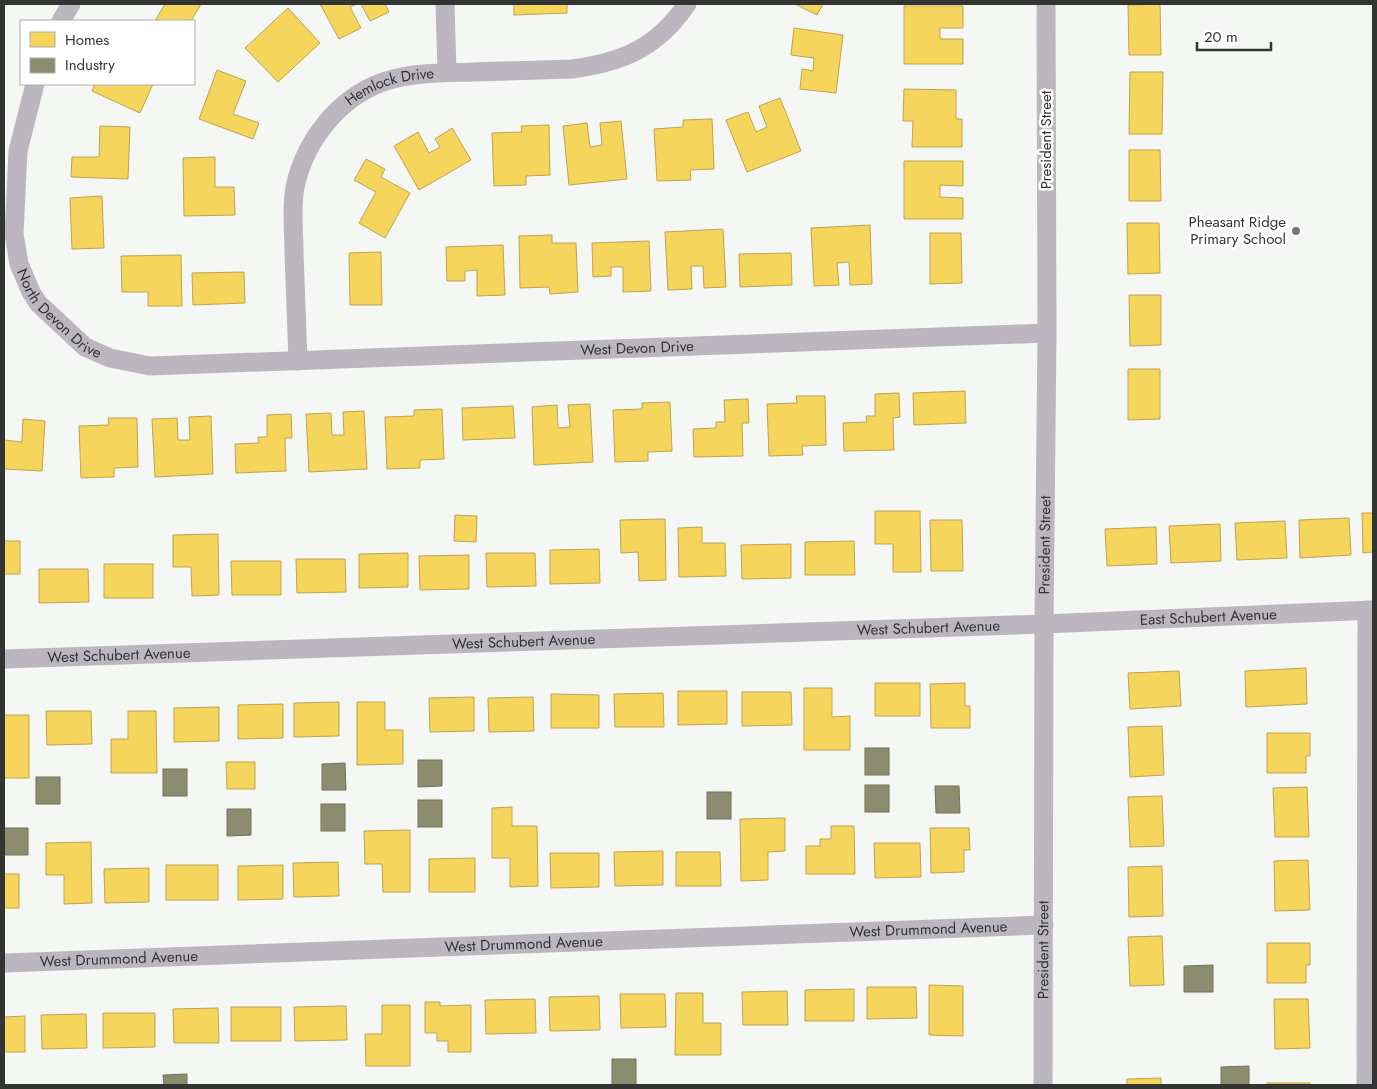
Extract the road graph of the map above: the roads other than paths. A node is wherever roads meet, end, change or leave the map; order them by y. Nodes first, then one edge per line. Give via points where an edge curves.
1 (71, 4) edge
2 (445, 4) edge
3 (687, 4) edge
4 (1046, 4) edge
5 (62, 20) edge
6 (447, 72) junction
7 (35, 85) edge
8 (1047, 333) junction
9 (298, 361) junction
10 (226, 363) joint
11 (1370, 610) edge
12 (1044, 624) junction
13 (4, 659) edge
14 (1044, 926) junction
15 (4, 963) edge
16 (1043, 1085) edge
17 (1366, 1085) edge

1 - 5 street
2 - 6 street
3 - 6 street, Hemlock Drive via 677,19 641,49 597,66
4 - 8 street, President Street
6 - 9 street, Hemlock Drive via 417,74 366,90 331,117 303,160 295,189 293,217
7 - 10 street, North Devon Drive via 18,151 14,234 19,264 38,303 85,347 110,358 150,366
8 - 9 street, West Devon Drive
8 - 12 street, President Street
9 - 10 street, West Devon Drive
11 - 12 street, East Schubert Avenue
11 - 17 street
12 - 13 street, West Schubert Avenue
12 - 14 street, President Street
14 - 15 street, West Drummond Avenue
14 - 16 street, President Street

